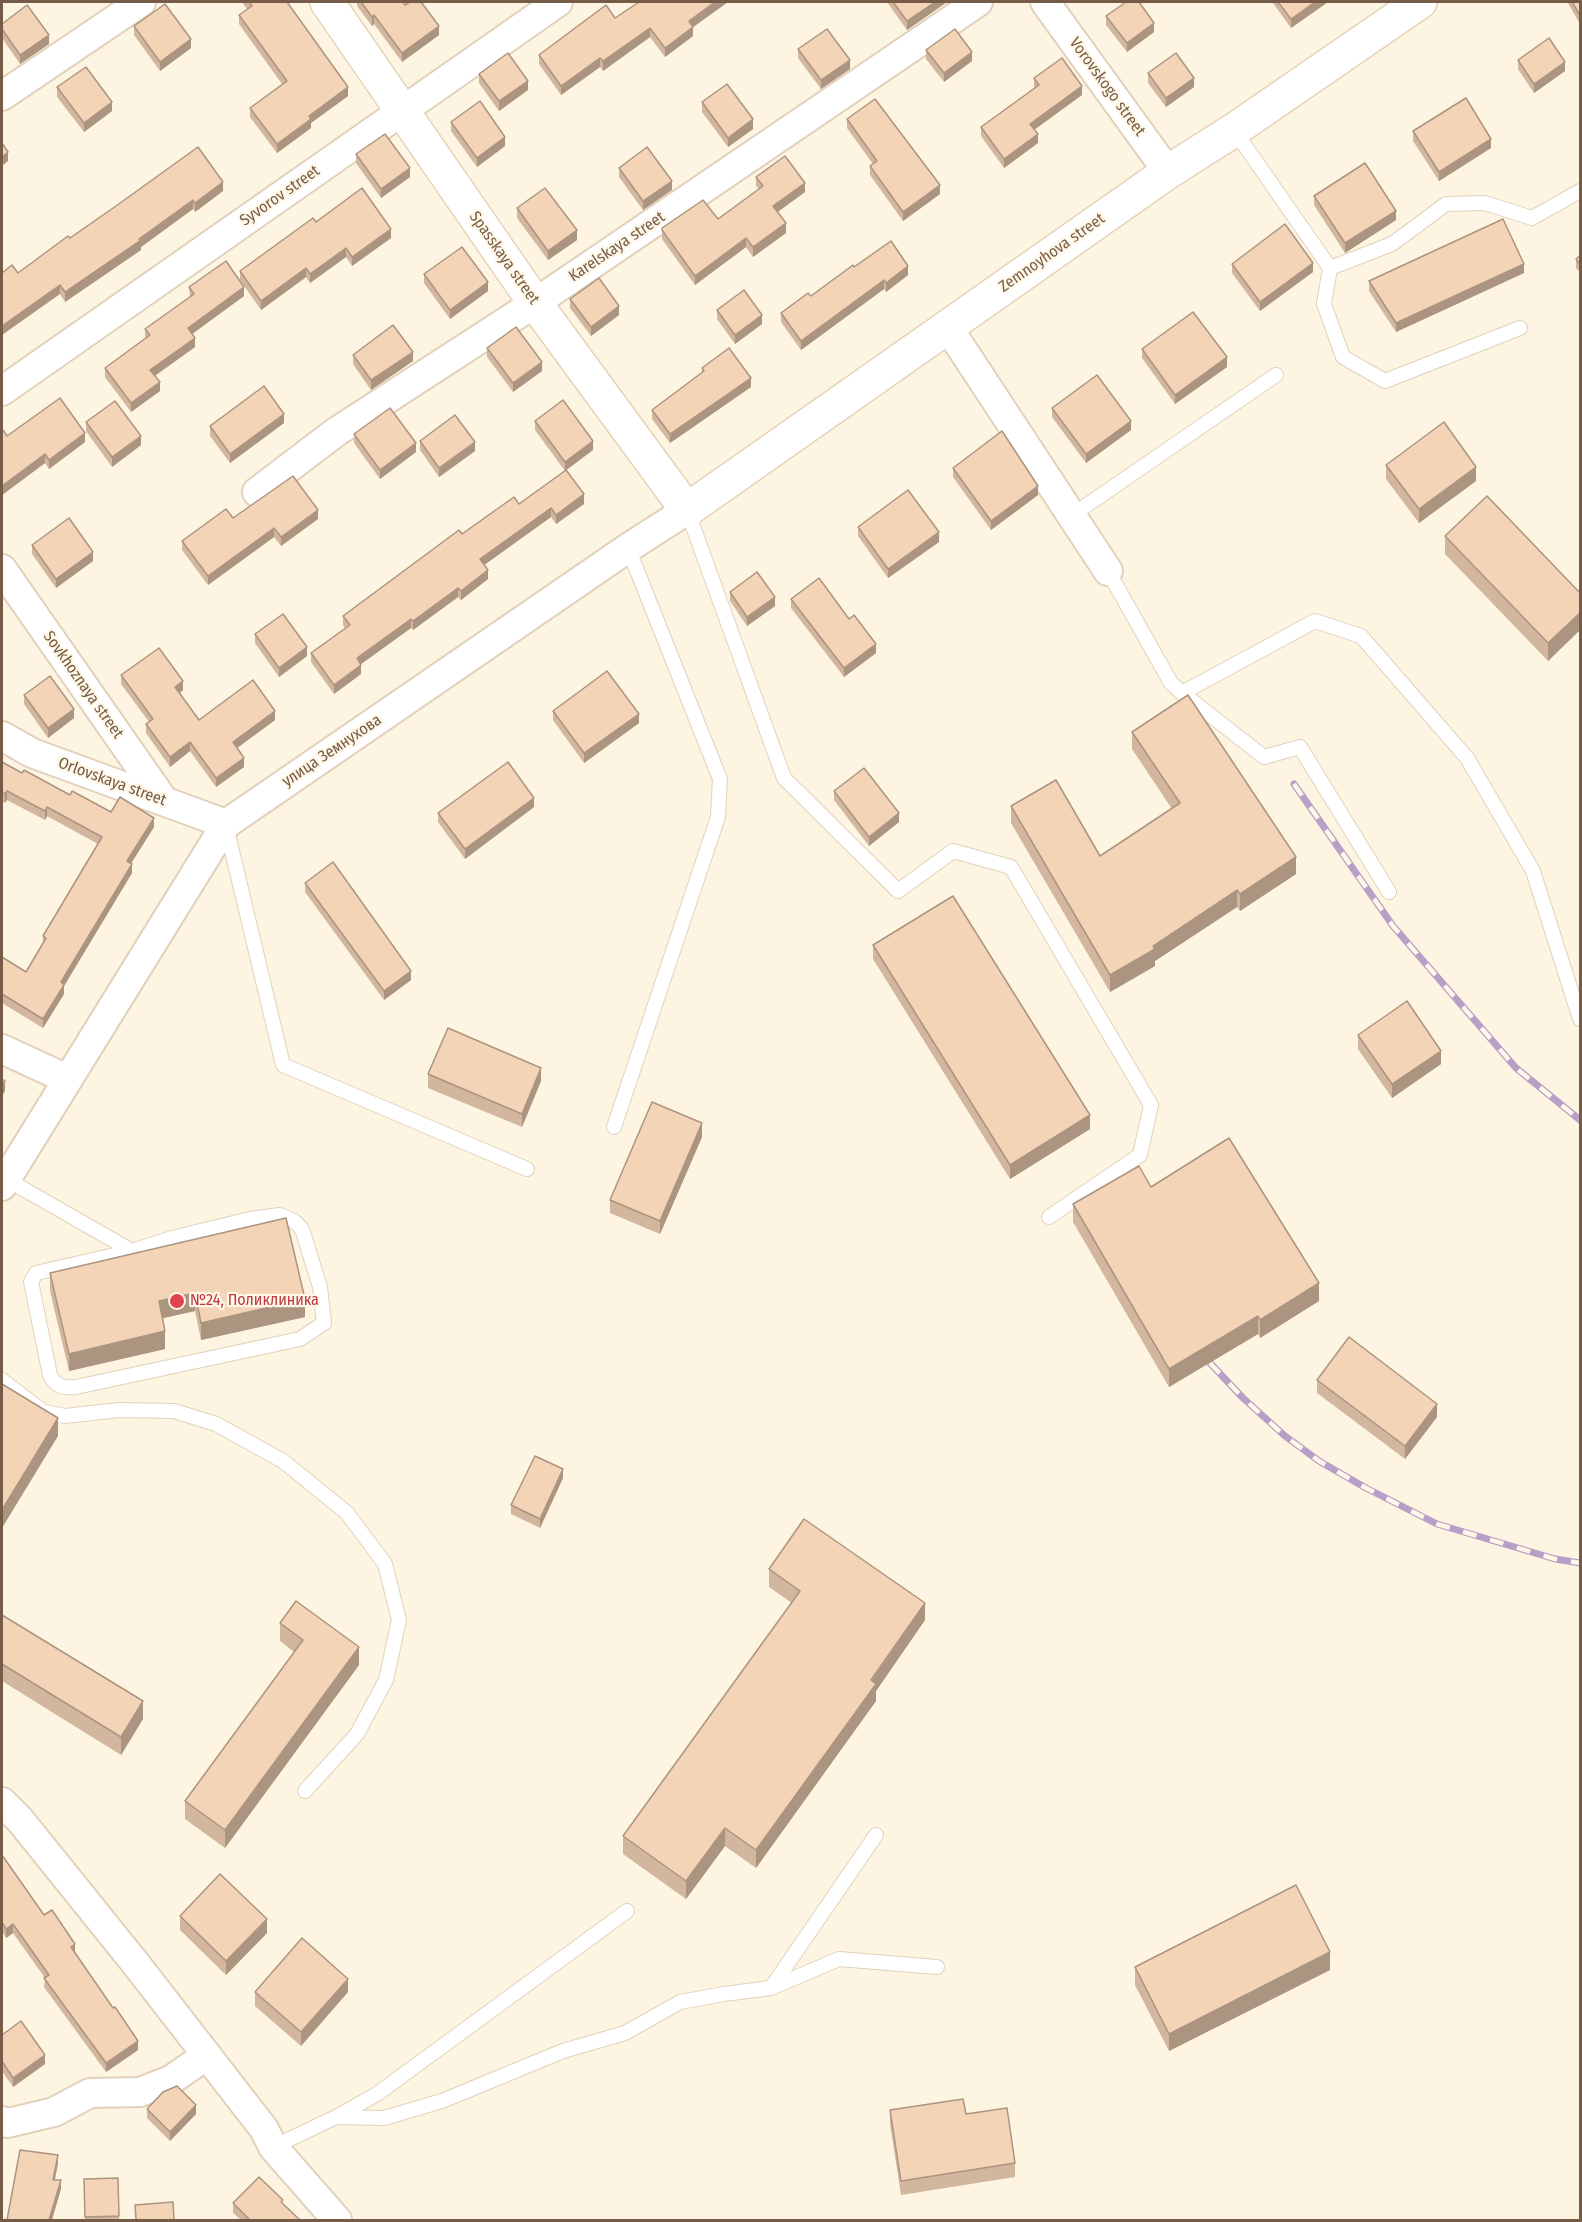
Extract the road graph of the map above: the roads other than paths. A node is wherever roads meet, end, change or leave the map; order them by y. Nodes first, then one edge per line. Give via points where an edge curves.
1 (141, 2) edge
2 (327, 2) edge
3 (558, 2) edge
4 (978, 2) edge
5 (1045, 2) edge
6 (1420, 2) edge
7 (2, 96) edge
8 (402, 110) junction
9 (1234, 130) junction
10 (1168, 172) junction
11 (1581, 191) edge
12 (1330, 268) junction
13 (535, 303) junction
14 (947, 326) junction
15 (1520, 328) dead end
16 (1276, 375) dead end
17 (2, 391) edge
18 (257, 492) dead end
19 (687, 510) junction
20 (1071, 516) junction
21 (628, 548) junction
22 (2, 569) edge
23 (1108, 572) joint
24 (1182, 693) junction
25 (2, 735) edge
26 (164, 801) junction
27 (226, 824) junction
28 (1389, 892) dead end
29 (1580, 1015) edge
30 (2, 1049) edge
31 (67, 1078) junction
32 (614, 1127) dead end
33 (527, 1169) dead end
34 (4, 1183) edge
35 (1049, 1217) dead end
36 (132, 1251) junction
37 (2, 1380) edge
38 (305, 1791) dead end
39 (2, 1802) edge
40 (876, 1835) dead end
41 (627, 1911) dead end
42 (937, 1967) dead end
43 (771, 1988) junction
44 (207, 2055) junction
45 (336, 2117) junction
46 (2, 2121) edge
47 (273, 2147) junction
48 (337, 2220) edge

1 - 7 street
2 - 8 street, Spasskaya street
3 - 8 street, Syvorov street
4 - 13 street, Karelskaya street
5 - 10 street, Vorovskogo street
6 - 9 street, Zemnoyhova street
8 - 13 street, Spasskaya street
8 - 17 street, Syvorov street
9 - 10 street, Zemnoyhova street
9 - 12 lane
10 - 14 street, Zemnoyhova street
11 - 12 lane via 1532,218 1485,203 1446,204 1392,244
12 - 15 lane via 1324,304 1342,357 1385,381
13 - 18 street, Karelskaya street via 336,432
13 - 19 street, Spasskaya street
14 - 19 street, Zemnoyhova street
14 - 20 street
16 - 20 lane
19 - 21 street, улица Земнухова
19 - 35 lane via 784,778 898,891 953,851 1011,867 1151,1105 1140,1155
20 - 23 street
21 - 27 street, улица Земнухова
21 - 32 lane via 720,779 718,817
22 - 26 street, Sovkhoznaya street
23 - 24 lane via 1171,683
24 - 28 lane via 1264,757 1300,747
24 - 29 lane via 1315,621 1361,636 1467,758 1533,871
25 - 26 street, Orlovskaya street via 32,753
26 - 27 street, Orlovskaya street
27 - 31 street, улица Земнухова
27 - 33 lane via 283,1065
30 - 31 street
31 - 34 street, улица Земнухова
34 - 36 lane
36 - 36 lane via 250,1219 280,1215 302,1228 320,1287 324,1323 300,1339 63,1388 50,1375 31,1282 36,1273
37 - 38 lane via 44,1412 65,1416 119,1410 174,1411 216,1424 283,1461 338,1505 386,1564 399,1620 386,1680 357,1734
39 - 44 street via 42,1846
40 - 43 lane
41 - 45 lane via 377,2094
42 - 43 lane via 840,1959
43 - 45 lane via 680,2002 625,2033 563,2051 442,2101 384,2118
44 - 46 street via 171,2080 140,2092 90,2092 54,2112
44 - 47 street via 264,2129
45 - 47 lane
47 - 48 street

